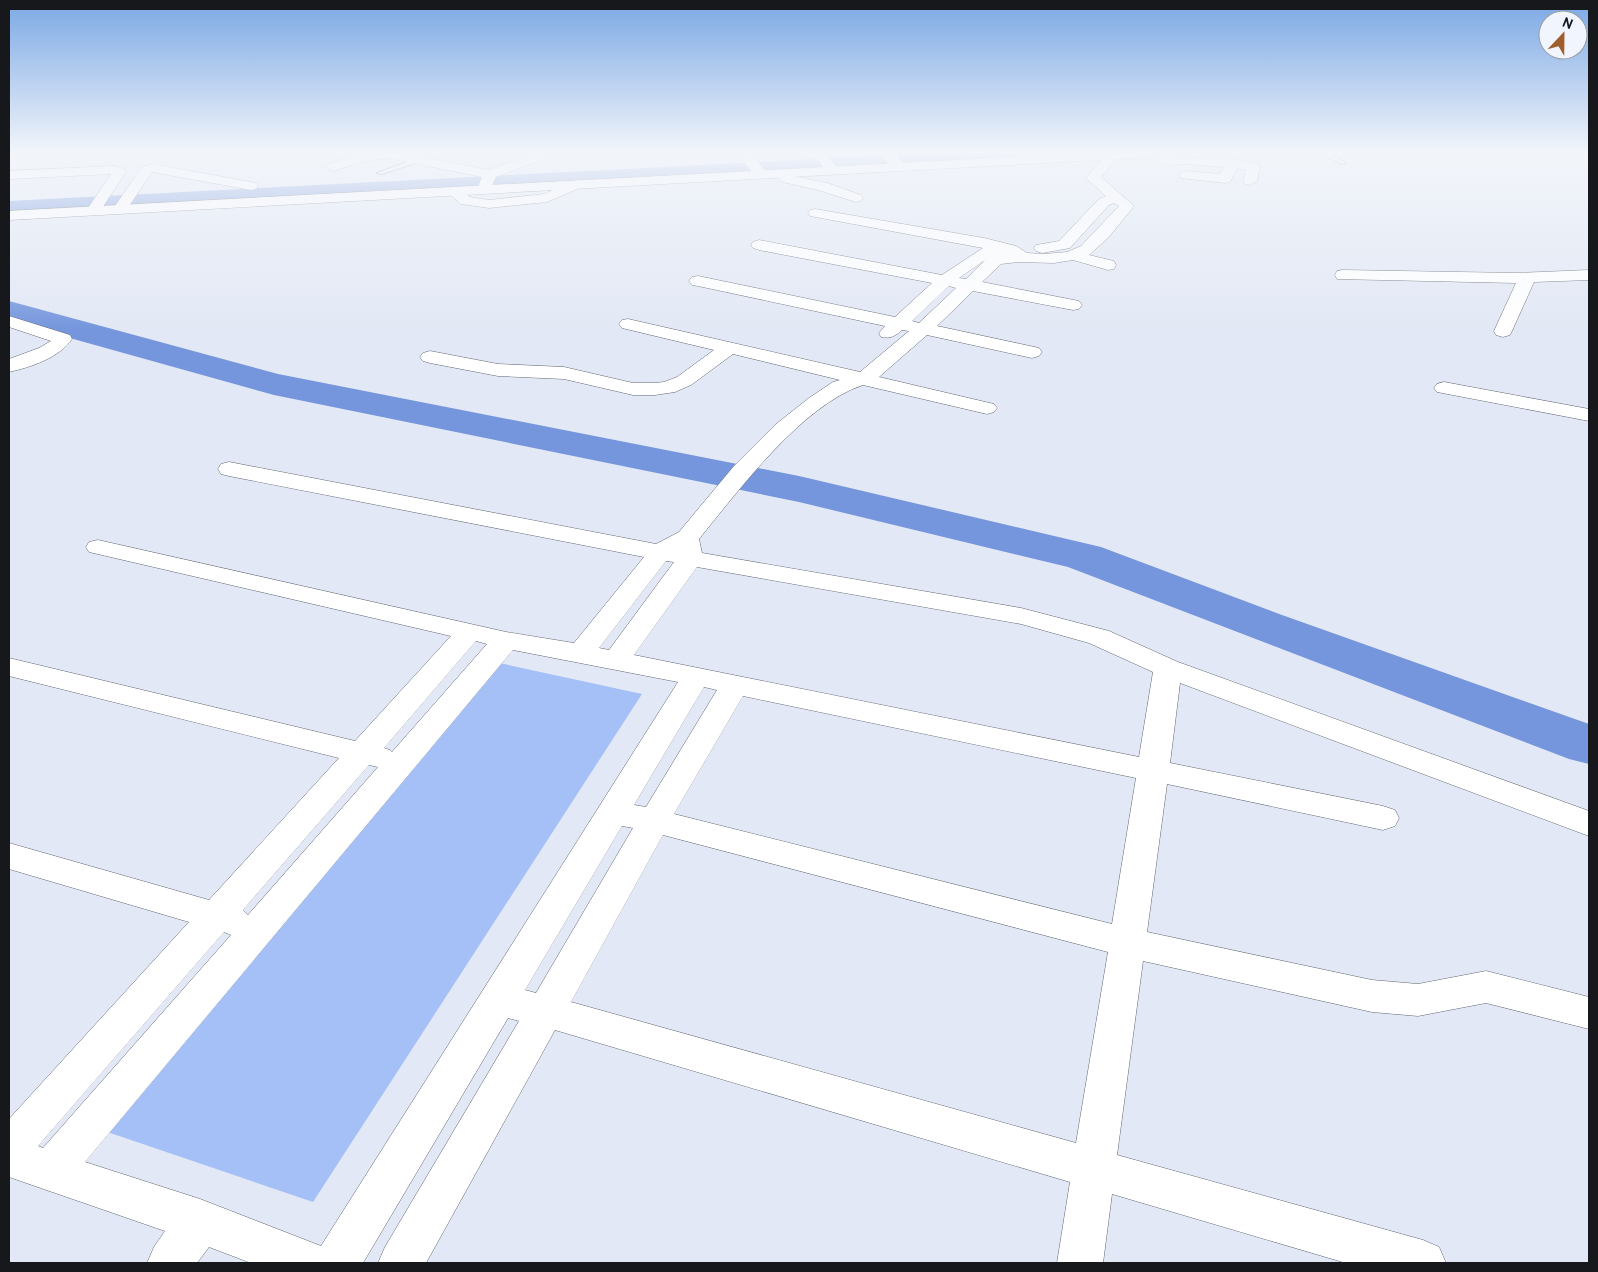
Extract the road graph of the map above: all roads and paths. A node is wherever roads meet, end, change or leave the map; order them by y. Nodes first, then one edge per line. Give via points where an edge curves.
1 (31, 212) edge
2 (1094, 212) edge
3 (1121, 212) edge
4 (815, 213) dead end
5 (9, 216) edge
6 (759, 245) dead end
7 (1002, 253) junction
8 (1073, 255) junction
9 (1108, 265) dead end
10 (1343, 275) dead end
11 (1589, 275) edge
12 (1527, 278) junction
13 (698, 281) dead end
14 (945, 281) junction
15 (969, 286) junction
16 (1073, 305) dead end
17 (10, 323) edge
18 (628, 324) dead end
19 (898, 324) junction
20 (923, 328) junction
21 (1503, 331) dead end
22 (877, 342) dead end
23 (729, 348) junction
24 (1032, 352) dead end
25 (430, 357) dead end
26 (9, 366) edge
27 (851, 375) junction
28 (1444, 388) dead end
29 (987, 408) dead end
30 (1589, 415) edge
31 (229, 469) dead end
32 (98, 547) dead end
33 (689, 547) junction
34 (661, 551) junction
35 (470, 631) junction
36 (506, 640) junction
37 (581, 653) junction
38 (616, 661) junction
39 (9, 667) edge
40 (1168, 668) junction
41 (695, 678) junction
42 (734, 686) junction
43 (363, 752) junction
44 (401, 763) junction
45 (1152, 772) junction
46 (613, 812) junction
47 (1383, 818) dead end
48 (654, 821) junction
49 (1589, 824) edge
50 (9, 856) edge
51 (218, 916) junction
52 (258, 929) junction
53 (1126, 942) junction
54 (498, 1000) junction
55 (545, 1011) junction
56 (1589, 1013) edge
57 (9, 1149) edge
58 (9, 1157) edge
59 (1095, 1169) junction
60 (51, 1170) junction
61 (200, 1221) junction
62 (170, 1263) edge
63 (308, 1263) edge
64 (337, 1263) edge
65 (401, 1263) edge
66 (1080, 1263) edge
67 (1423, 1263) edge

1 - 5 street
2 - 7 street via 1064,245
3 - 8 street via 1087,250
4 - 7 street via 984,242
6 - 14 street
7 - 8 street via 1038,259
7 - 14 street
7 - 15 street
8 - 9 street
10 - 12 street
11 - 12 street
12 - 21 street
13 - 19 street
14 - 15 street
14 - 19 street
15 - 16 street
15 - 20 street
17 - 26 street via 63,339 51,349
18 - 23 street
19 - 20 street
19 - 22 street
20 - 24 street
20 - 27 street
23 - 25 street via 684,381 655,390 633,389 564,374 498,370
23 - 27 street
27 - 29 street
27 - 33 street via 783,430 742,471
28 - 30 street
31 - 34 street
32 - 35 street
33 - 34 street
33 - 38 street
33 - 40 street via 1055,624 1099,638
34 - 37 street
35 - 36 street
35 - 43 street
36 - 37 street
36 - 44 street
37 - 38 street
38 - 41 street
39 - 43 street
40 - 45 street
40 - 49 street
41 - 42 street
41 - 46 street
42 - 45 street
42 - 48 street
43 - 44 street
43 - 51 street
44 - 52 street
45 - 47 street
45 - 53 street
46 - 48 street
46 - 54 street
48 - 53 street
48 - 55 street
50 - 51 street
51 - 52 street
51 - 57 street
52 - 60 street
53 - 56 street via 1372,996 1418,1000 1486,988
53 - 59 street
54 - 55 street
54 - 64 street
55 - 59 street
55 - 65 street
58 - 60 street
59 - 66 street
59 - 67 street
60 - 61 street
61 - 62 street
61 - 63 street

